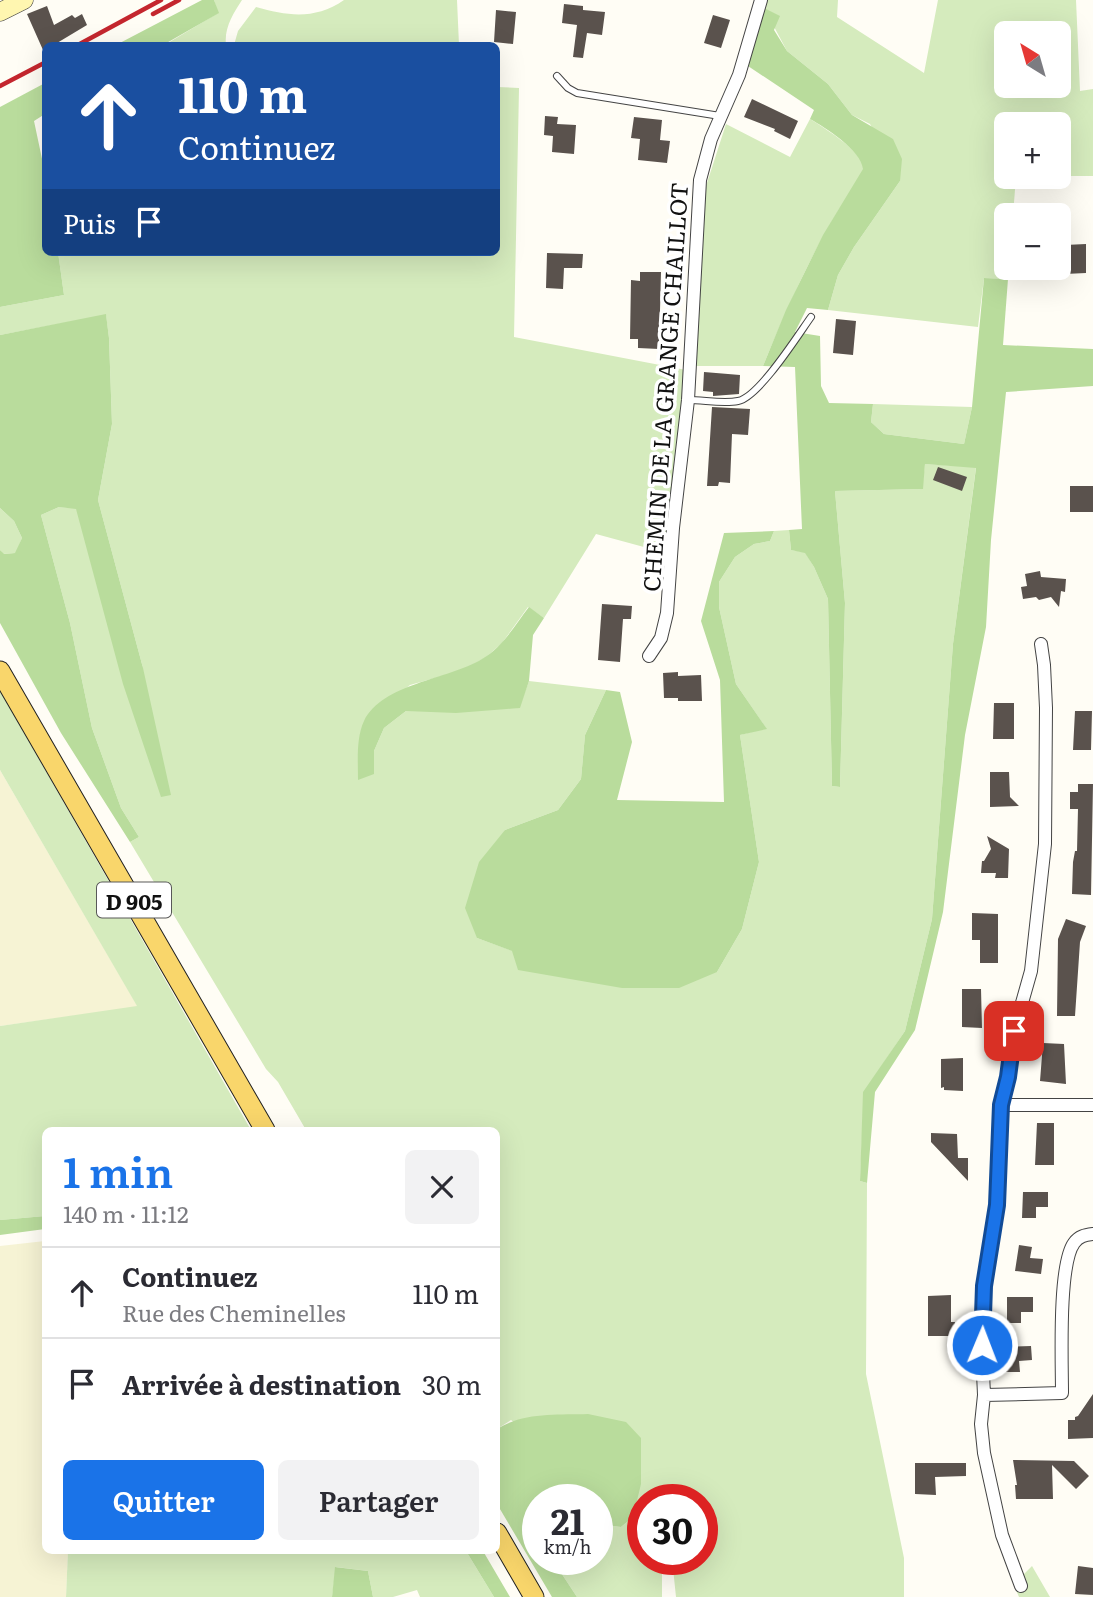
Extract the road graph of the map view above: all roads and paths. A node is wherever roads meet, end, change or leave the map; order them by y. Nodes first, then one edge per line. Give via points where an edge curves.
1 (24, 0) edge
2 (761, 0) edge
3 (0, 12) edge
4 (557, 76) dead end
5 (720, 116) junction
6 (811, 317) dead end
7 (688, 400) junction
8 (1041, 644) dead end
9 (649, 656) dead end
10 (0, 671) edge
11 (1001, 1105) junction
12 (1093, 1105) edge
13 (263, 1127) edge
14 (1093, 1234) edge
15 (984, 1395) junction
16 (500, 1538) edge
17 (1021, 1586) dead end
18 (534, 1597) edge

1 - 3 main road
2 - 5 street, CHEMIN DE LA GRANGE CHAILLOT via 739,75
4 - 5 lane via 577,93
5 - 7 street, CHEMIN DE LA GRANGE CHAILLOT via 703,163 698,196
6 - 7 lane via 779,362 744,399
7 - 9 street, CHEMIN DE LA GRANGE CHAILLOT via 667,613 661,638
8 - 11 street via 1046,689 1045,844 1031,971
10 - 13 main road, D 905
11 - 12 street
11 - 15 street via 997,1205 983,1301
14 - 15 street via 1083,1235 1073,1244 1064,1283 1062,1393
15 - 17 street via 984,1453 1002,1535
16 - 18 main road

